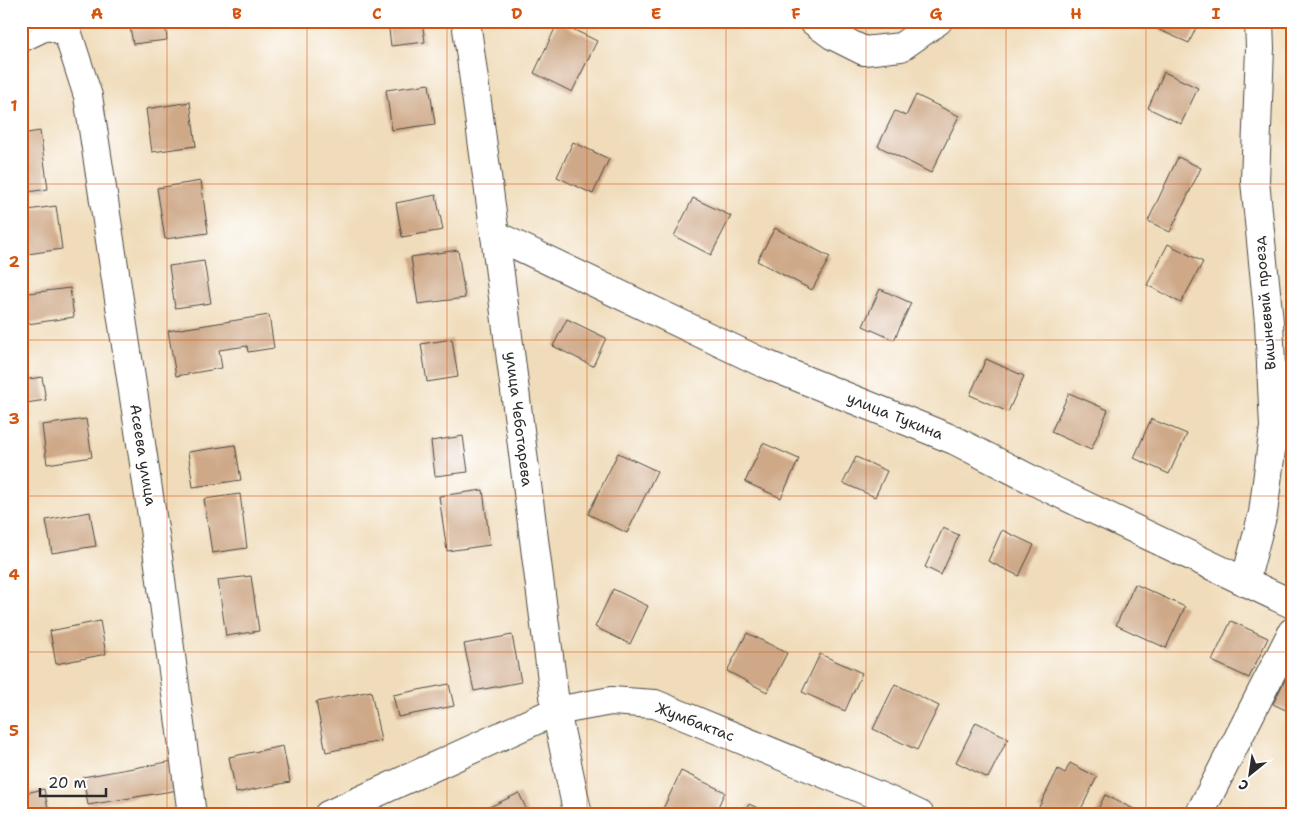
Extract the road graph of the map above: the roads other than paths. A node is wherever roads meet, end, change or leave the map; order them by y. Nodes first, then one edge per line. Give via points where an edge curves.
1 (466, 21) edge
2 (813, 21) edge
3 (938, 21) edge
4 (1259, 21) edge
5 (21, 38) edge
6 (495, 235) junction
7 (1245, 582) junction
8 (1292, 604) edge
9 (1292, 632) edge
10 (556, 711) junction
11 (192, 815) edge
12 (328, 815) edge
13 (578, 815) edge
14 (920, 815) edge
15 (1199, 815) edge

1 - 6 street, улица Чеботарева
2 - 3 street via 832,36 864,51 901,47
4 - 7 street, Вишневый проезд via 1255,180 1269,322 1274,427 1264,513
5 - 11 street, Асеева улица via 46,26 68,34 88,96 156,542
6 - 7 street, улица Тукина via 763,363 954,440
6 - 10 street, улица Чеботарева
7 - 8 street, улица Тукина
9 - 15 street
10 - 12 street, Жумбактас
10 - 13 street, улица Чеботарева
10 - 14 street, Жумбактас via 611,701 655,704

